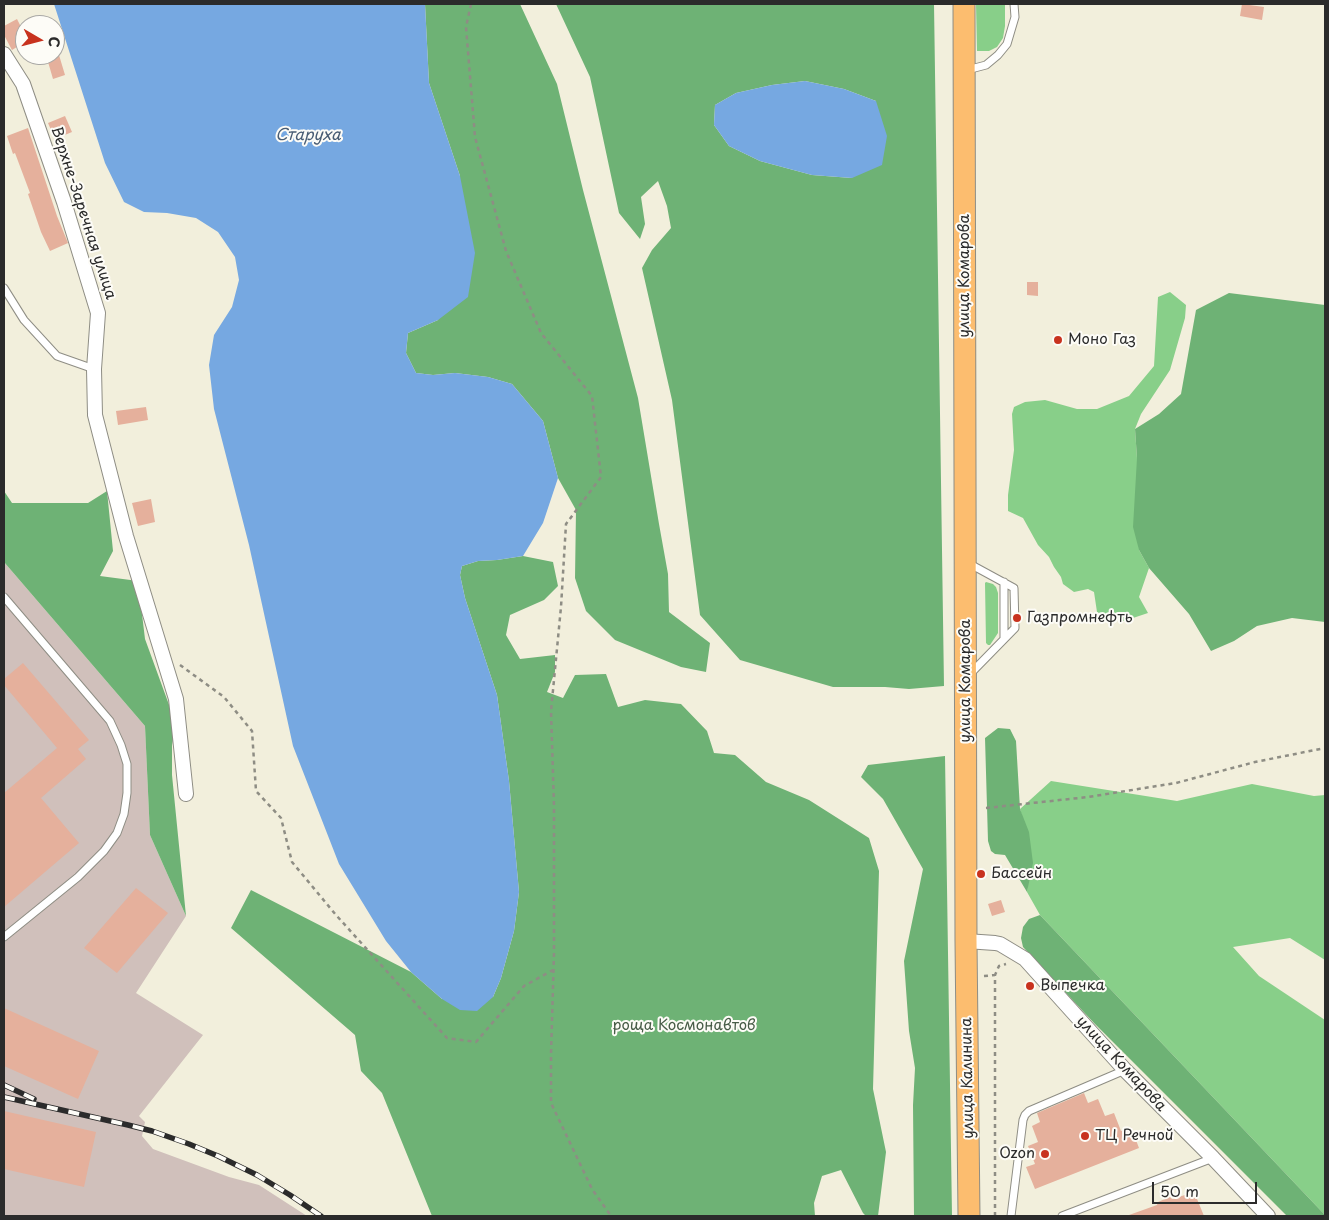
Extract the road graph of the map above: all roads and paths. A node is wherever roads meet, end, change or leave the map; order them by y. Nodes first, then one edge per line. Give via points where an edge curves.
1 (470, 4) edge
2 (964, 4) edge
3 (1014, 4) edge
4 (4, 54) edge
5 (964, 71) junction
6 (4, 288) edge
7 (94, 369) junction
8 (965, 562) junction
9 (4, 598) edge
10 (162, 652) junction
11 (966, 678) junction
12 (1325, 748) edge
13 (186, 794) dead end
14 (986, 808) dead end
15 (4, 937) edge
16 (966, 941) junction
17 (553, 970) junction
18 (995, 974) dead end
19 (1125, 1070) junction
20 (1213, 1158) junction
21 (611, 1216) edge
22 (970, 1216) edge
23 (995, 1216) edge
24 (1011, 1216) edge
25 (1062, 1216) edge
26 (1268, 1216) edge

1 - 17 path via 466,27 475,137 506,252 541,333 592,396 601,477 566,524 550,711 554,806
2 - 5 main road, улица Комарова
3 - 5 lane via 1015,17 1003,50 986,65
4 - 7 street, Верхне-Заречная улица via 23,84 98,314
5 - 8 main road, улица Комарова
6 - 7 lane via 24,320 57,356
7 - 10 street, Верхне-Заречная улица via 95,415 126,536
8 - 11 main road, улица Комарова
8 - 11 lane via 1014,588 1015,628
9 - 15 lane via 110,721 127,764 127,793 117,833 104,851 78,877
10 - 13 street, Верхне-Заречная улица via 176,699
10 - 17 path via 224,697 252,730 256,790 281,818 292,862 447,1038 476,1042 524,986
11 - 16 main road, улица Комарова
12 - 14 path via 1176,783
16 - 19 street, улица Комарова via 1000,944 1025,960
16 - 22 main road, улица Калинина
17 - 21 path via 551,1103 592,1189
18 - 23 path
19 - 20 street, улица Комарова
19 - 24 lane via 1025,1114
20 - 25 lane
20 - 26 street, улица Комарова

